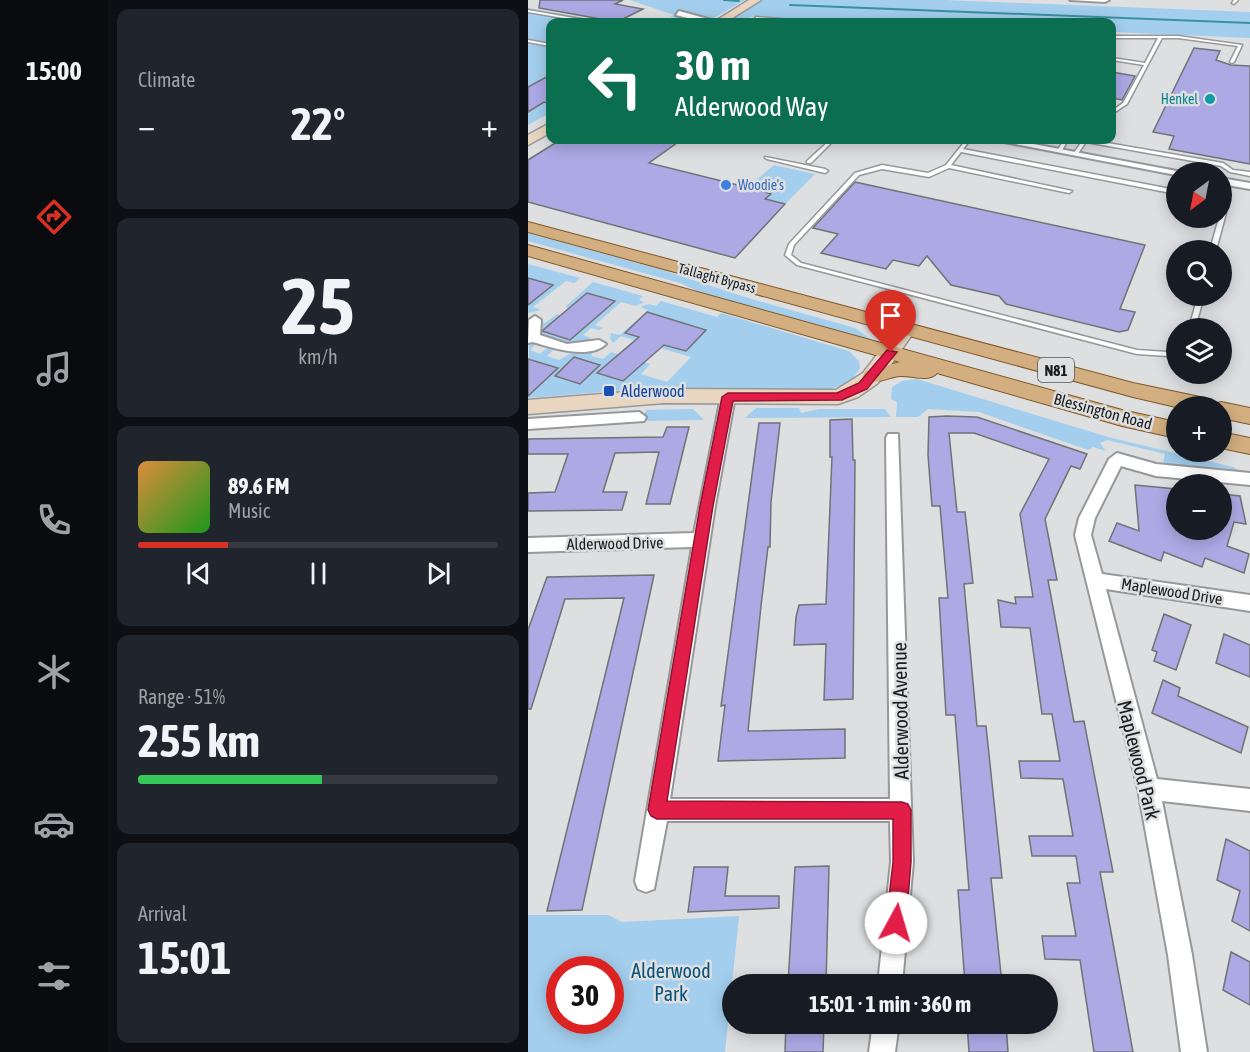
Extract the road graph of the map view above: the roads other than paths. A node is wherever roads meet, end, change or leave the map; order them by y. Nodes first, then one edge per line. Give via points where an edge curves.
1 (1074, 0) edge
2 (1105, 0) edge
3 (753, 2) edge
4 (528, 11) edge
5 (680, 13) dead end
6 (568, 18) edge
7 (691, 18) edge
8 (726, 18) edge
9 (1116, 37) edge
10 (1161, 37) junction
11 (528, 41) edge
12 (546, 44) edge
13 (1116, 60) edge
14 (1232, 62) dead end
15 (1148, 64) junction
16 (1116, 110) edge
17 (546, 130) edge
18 (528, 141) edge
19 (828, 144) edge
20 (965, 144) edge
21 (1021, 144) edge
22 (1063, 144) edge
23 (1082, 144) edge
24 (1107, 144) edge
25 (960, 150) junction
26 (1059, 151) junction
27 (1075, 154) junction
28 (767, 158) dead end
29 (809, 162) dead end
30 (948, 166) junction
31 (1166, 170) edge
32 (825, 171) dead end
33 (1250, 174) edge
34 (1232, 183) edge
35 (1250, 186) edge
36 (1166, 190) edge
37 (1069, 191) dead end
38 (528, 226) edge
39 (528, 250) edge
40 (528, 258) edge
41 (591, 268) junction
42 (535, 320) dead end
43 (907, 329) junction
44 (831, 335) junction
45 (530, 338) edge
46 (599, 344) dead end
47 (891, 352) junction
48 (1166, 354) edge
49 (869, 381) junction
50 (728, 397) junction
51 (1166, 397) edge
52 (528, 407) edge
53 (576, 411) junction
54 (1232, 412) edge
55 (1250, 416) edge
56 (639, 417) dead end
57 (1122, 418) junction
58 (528, 424) edge
59 (1166, 428) edge
60 (893, 438) dead end
61 (1232, 442) edge
62 (1250, 446) edge
63 (1250, 479) edge
64 (701, 540) junction
65 (528, 545) edge
66 (1093, 580) junction
67 (1250, 603) edge
68 (1149, 789) junction
69 (1250, 800) edge
70 (657, 810) junction
71 (902, 810) junction
72 (645, 881) dead end
73 (891, 974) edge
74 (884, 1034) edge
75 (882, 1052) edge
76 (1194, 1052) edge

1 - 2 street
3 - 8 street
4 - 6 lane
5 - 7 street
9 - 10 lane
10 - 14 lane via 1240,45
10 - 15 lane
11 - 12 lane
13 - 15 lane
15 - 16 lane via 1125,104
17 - 18 street
19 - 29 lane
20 - 25 lane
21 - 26 street
22 - 26 lane
23 - 27 lane
24 - 33 lane via 1223,165
25 - 30 lane
25 - 36 lane
26 - 27 street
27 - 31 street
28 - 32 lane
30 - 37 lane
30 - 48 lane via 929,175 882,167 857,174 791,245 788,255 799,264 1137,352
34 - 35 street
38 - 43 main road, Tallaght Bypass / N81
39 - 41 main road, Tallaght Bypass / N81
40 - 41 main road
41 - 44 main road, Tallaght Bypass / N81
42 - 45 street
43 - 47 street
43 - 51 main road, Blessington Road / N81
44 - 47 main road, Tallaght Bypass / N81
44 - 49 main road via 863,358
45 - 46 street via 562,347
47 - 49 street
47 - 57 main road, Blessington Road / N81
49 - 50 street via 838,397
49 - 57 main road via 900,369 926,370 1061,408
50 - 53 street via 664,396
50 - 64 street
52 - 53 street
53 - 56 street
53 - 58 street
54 - 55 main road
57 - 59 main road, Blessington Road / N81
60 - 71 street, Alderwood Avenue
61 - 62 main road
63 - 66 street, Maplewood Park via 1156,470 1117,459 1084,529
64 - 65 street, Alderwood Drive
64 - 70 street
66 - 67 street, Maplewood Drive
66 - 68 street, Maplewood Park
68 - 69 street
68 - 76 street, Maplewood Park
70 - 71 street
70 - 72 street
71 - 73 street, Alderwood Avenue via 902,862
74 - 75 street

